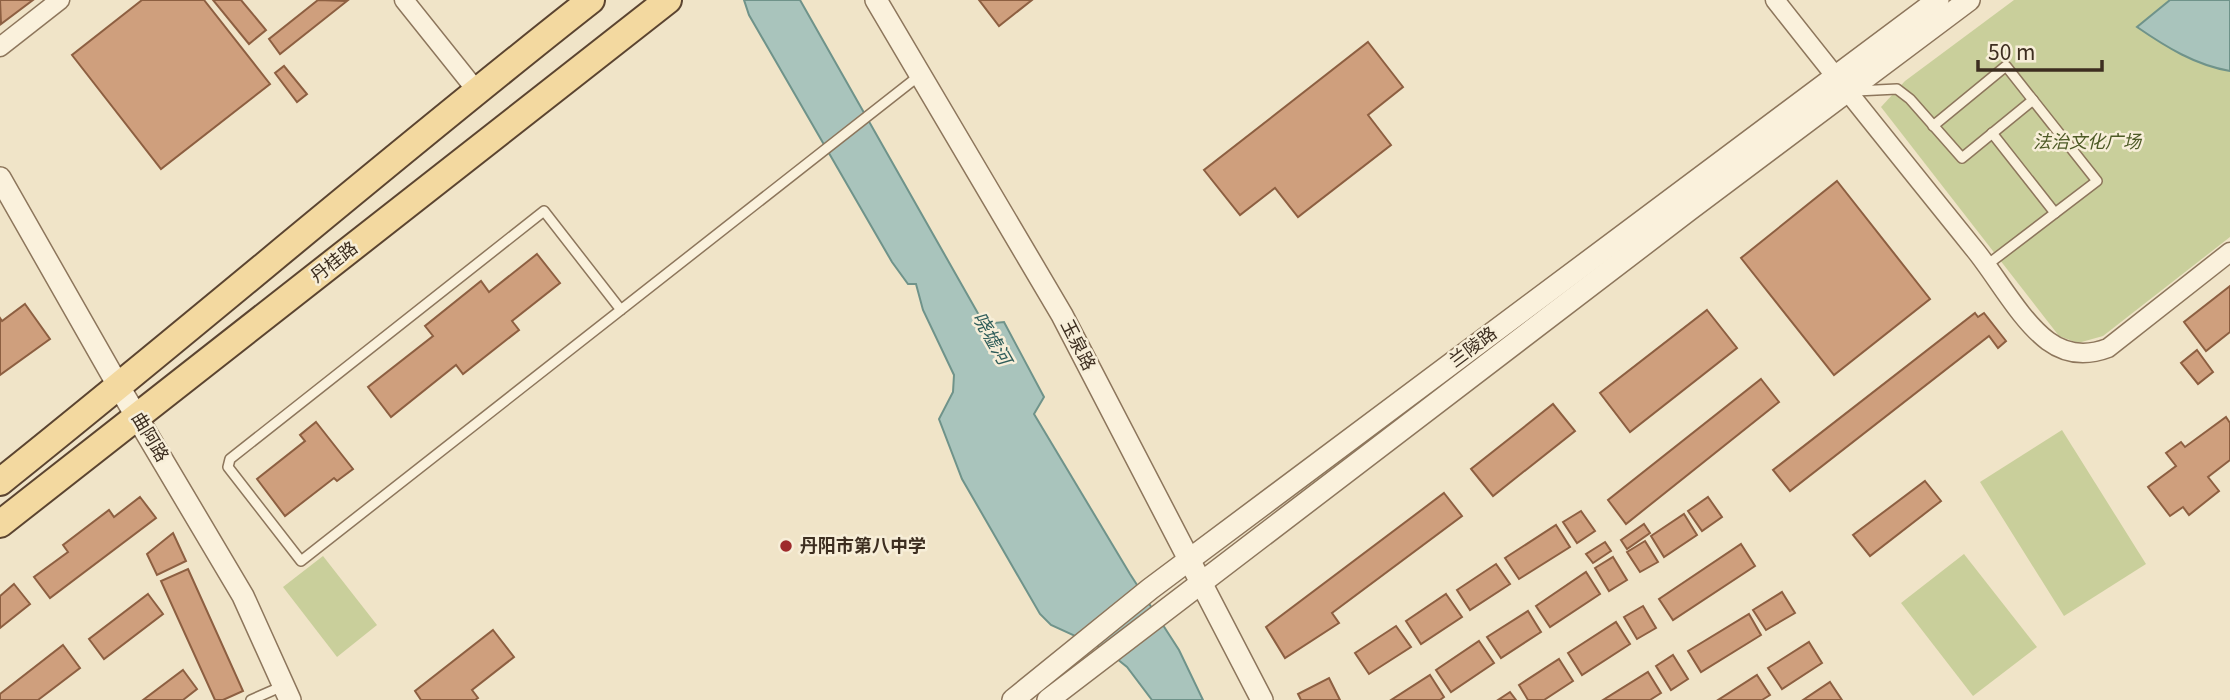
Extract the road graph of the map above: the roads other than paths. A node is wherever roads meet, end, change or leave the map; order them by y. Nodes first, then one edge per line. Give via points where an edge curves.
1 (60, 0) edge
2 (404, 0) edge
3 (590, 0) edge
4 (668, 0) edge
5 (877, 0) edge
6 (1774, 0) edge
7 (1938, 0) edge
8 (1969, 0) edge
9 (0, 47) edge
10 (920, 75) junction
11 (1841, 84) junction
12 (476, 90) junction
13 (2033, 100) junction
14 (1933, 126) junction
15 (1993, 133) junction
16 (0, 178) edge
17 (2055, 213) junction
18 (2230, 252) edge
19 (1987, 265) junction
20 (621, 310) junction
21 (119, 387) junction
22 (137, 415) junction
23 (0, 482) edge
24 (0, 524) edge
25 (1189, 560) junction
26 (1200, 582) junction
27 (288, 693) edge
28 (251, 700) edge
29 (1013, 700) edge
30 (1048, 700) edge
31 (1262, 700) edge

1 - 9 street
2 - 12 street
3 - 12 main road
4 - 22 main road, 丹桂路
5 - 10 street, 玉泉路
6 - 11 street
7 - 11 street, 兰陵路
8 - 11 street, 兰陵路
10 - 20 lane
10 - 25 street, 玉泉路 via 1062,315
11 - 14 lane via 1897,89
11 - 19 street
11 - 25 street, 兰陵路
11 - 26 street, 兰陵路
12 - 21 main road
13 - 14 lane via 2006,66
13 - 15 lane
13 - 17 lane via 2097,181
14 - 15 lane via 1962,158
15 - 17 lane
16 - 21 street, 曲阿路
17 - 19 lane
18 - 19 street via 2108,348 2091,354 2071,353 2049,342
20 - 20 lane via 544,211 230,459 228,467 301,561
21 - 22 street, 曲阿路
21 - 23 main road
22 - 24 main road, 丹桂路
22 - 27 street, 曲阿路 via 243,596
25 - 26 street, 玉泉路
25 - 29 street, 兰陵路
26 - 30 street, 兰陵路
26 - 31 street, 玉泉路
27 - 28 lane

